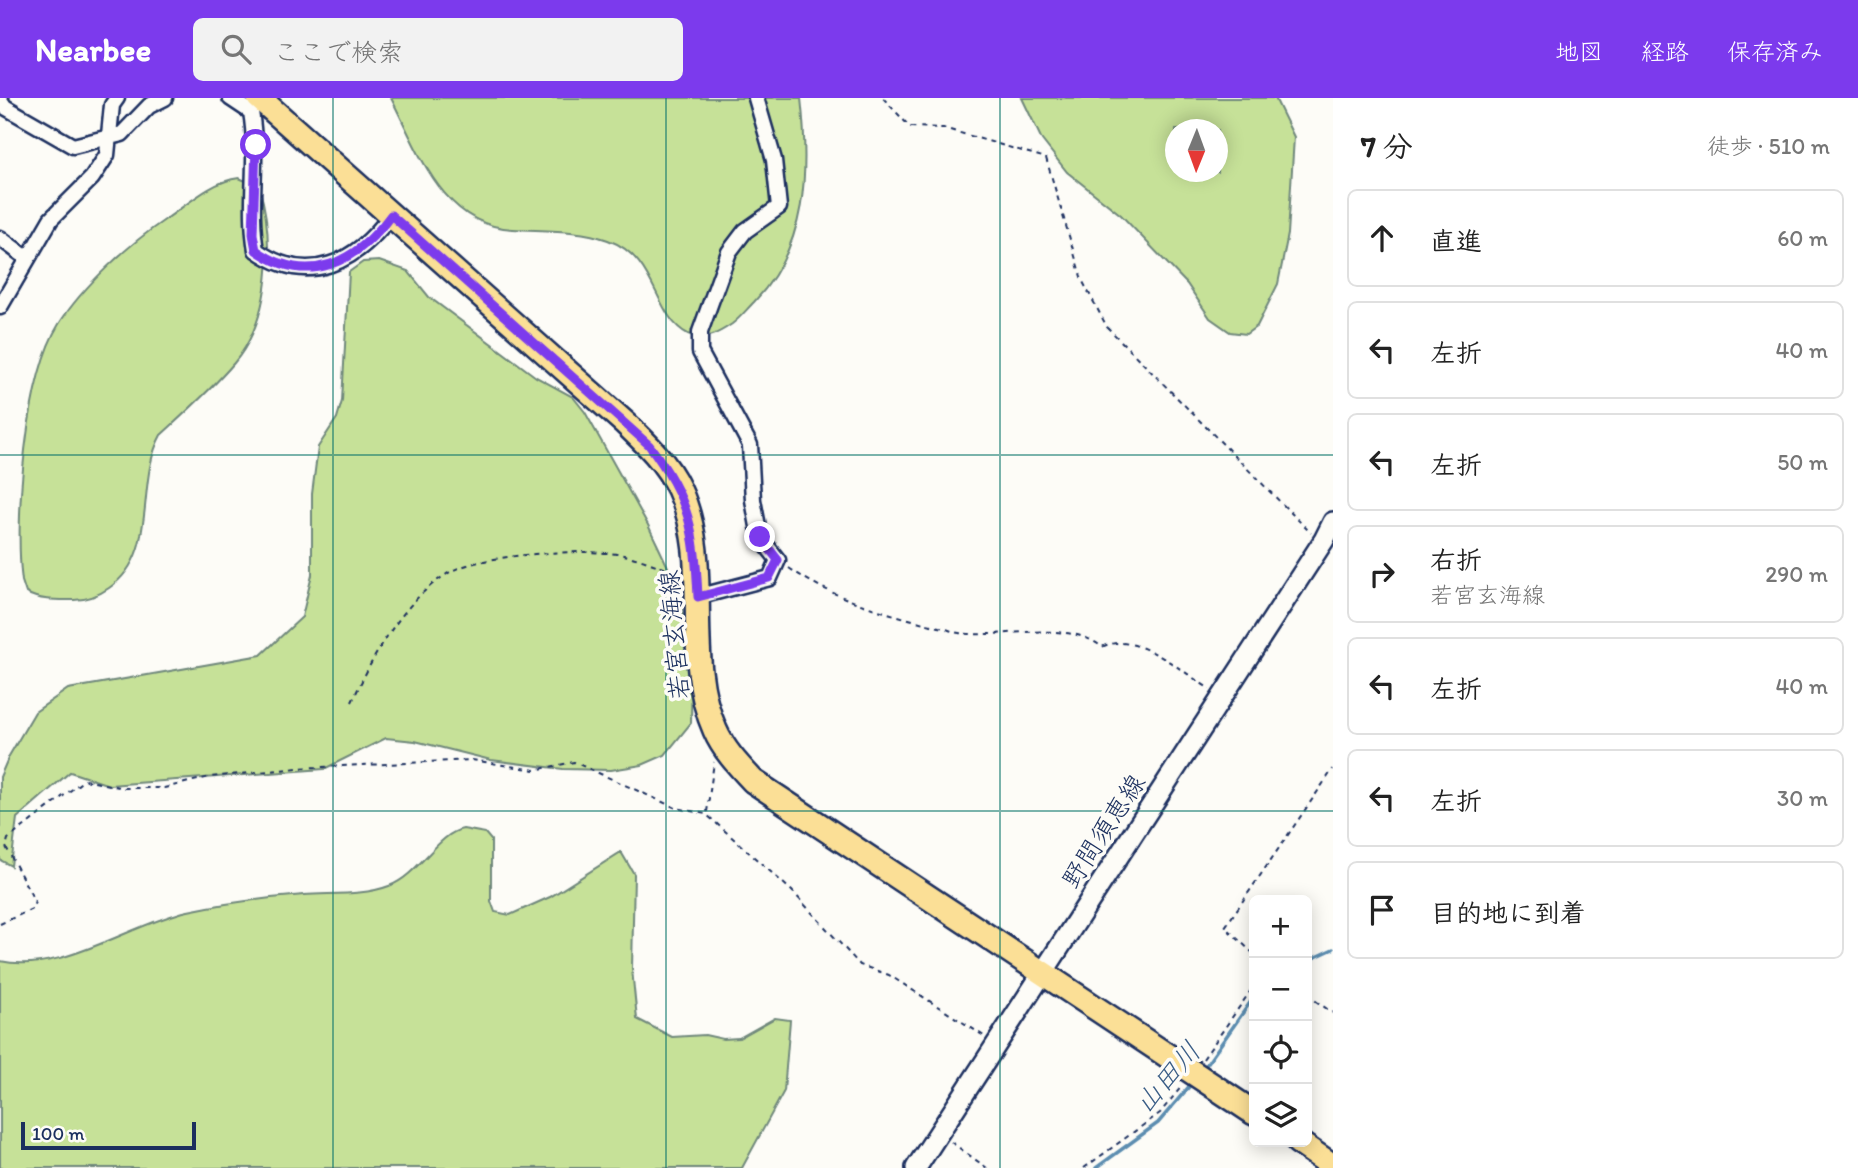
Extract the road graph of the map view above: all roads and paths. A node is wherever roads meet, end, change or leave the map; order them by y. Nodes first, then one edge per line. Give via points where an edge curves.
1 (117, 98) edge
2 (165, 98) edge
3 (230, 98) edge
4 (259, 98) edge
5 (756, 98) edge
6 (883, 98) edge
7 (0, 100) edge
8 (111, 139) junction
9 (391, 215) junction
10 (0, 238) edge
11 (27, 258) junction
12 (0, 307) edge
13 (1333, 522) edge
14 (1324, 540) junction
15 (778, 560) junction
16 (697, 587) junction
17 (1223, 696) junction
18 (352, 702) dead end
19 (720, 741) junction
20 (1333, 769) edge
21 (706, 814) junction
22 (0, 924) edge
23 (1249, 949) edge
24 (1042, 973) junction
25 (1249, 993) edge
26 (1312, 998) edge
27 (1333, 1013) edge
28 (996, 1044) junction
29 (1197, 1075) junction
30 (1249, 1110) edge
31 (938, 1133) junction
32 (1305, 1147) edge
33 (1333, 1166) edge
34 (916, 1168) edge
35 (988, 1168) edge
36 (1084, 1168) edge

1 - 8 street via 112,105
2 - 8 street
3 - 9 street via 251,112 256,145 253,234 256,250 275,264 323,268 350,256
4 - 9 main road, 若宮玄海線
5 - 15 street via 774,160 779,207 745,232 729,252 699,332 700,352 750,445 760,537
6 - 14 path via 910,127 943,128 1046,158 1082,280 1107,327 1309,532
7 - 8 street via 74,146
8 - 11 street via 92,178 51,219
9 - 16 main road, 若宮玄海線 via 649,445 680,492 694,540
10 - 11 street
11 - 12 street
13 - 14 main road, 野間須恵線
14 - 17 main road, 野間須恵線
15 - 16 street via 769,578
15 - 17 path via 834,595 957,633 1043,632 1087,639 1102,647 1114,643 1137,646
16 - 18 path via 628,556 607,553 537,555 454,570 402,616
16 - 19 main road, 若宮玄海線 via 702,677
17 - 24 main road, 野間須恵線
19 - 21 path
19 - 24 main road, 若宮玄海線 via 753,780 780,801
20 - 23 path via 1225,927
21 - 22 path via 676,808 574,762 535,770 472,760 298,768 164,788 124,788 83,780 8,839 6,847 35,902 32,909
21 - 28 path via 792,891 860,965 889,975
24 - 28 main road, 野間須恵線
24 - 29 main road, 若宮玄海線
25 - 29 path
26 - 27 path
28 - 31 main road, 野間須恵線
29 - 30 main road, 若宮玄海線
29 - 36 path via 1160,1113
31 - 34 main road, 野間須恵線
31 - 35 path
32 - 33 main road

